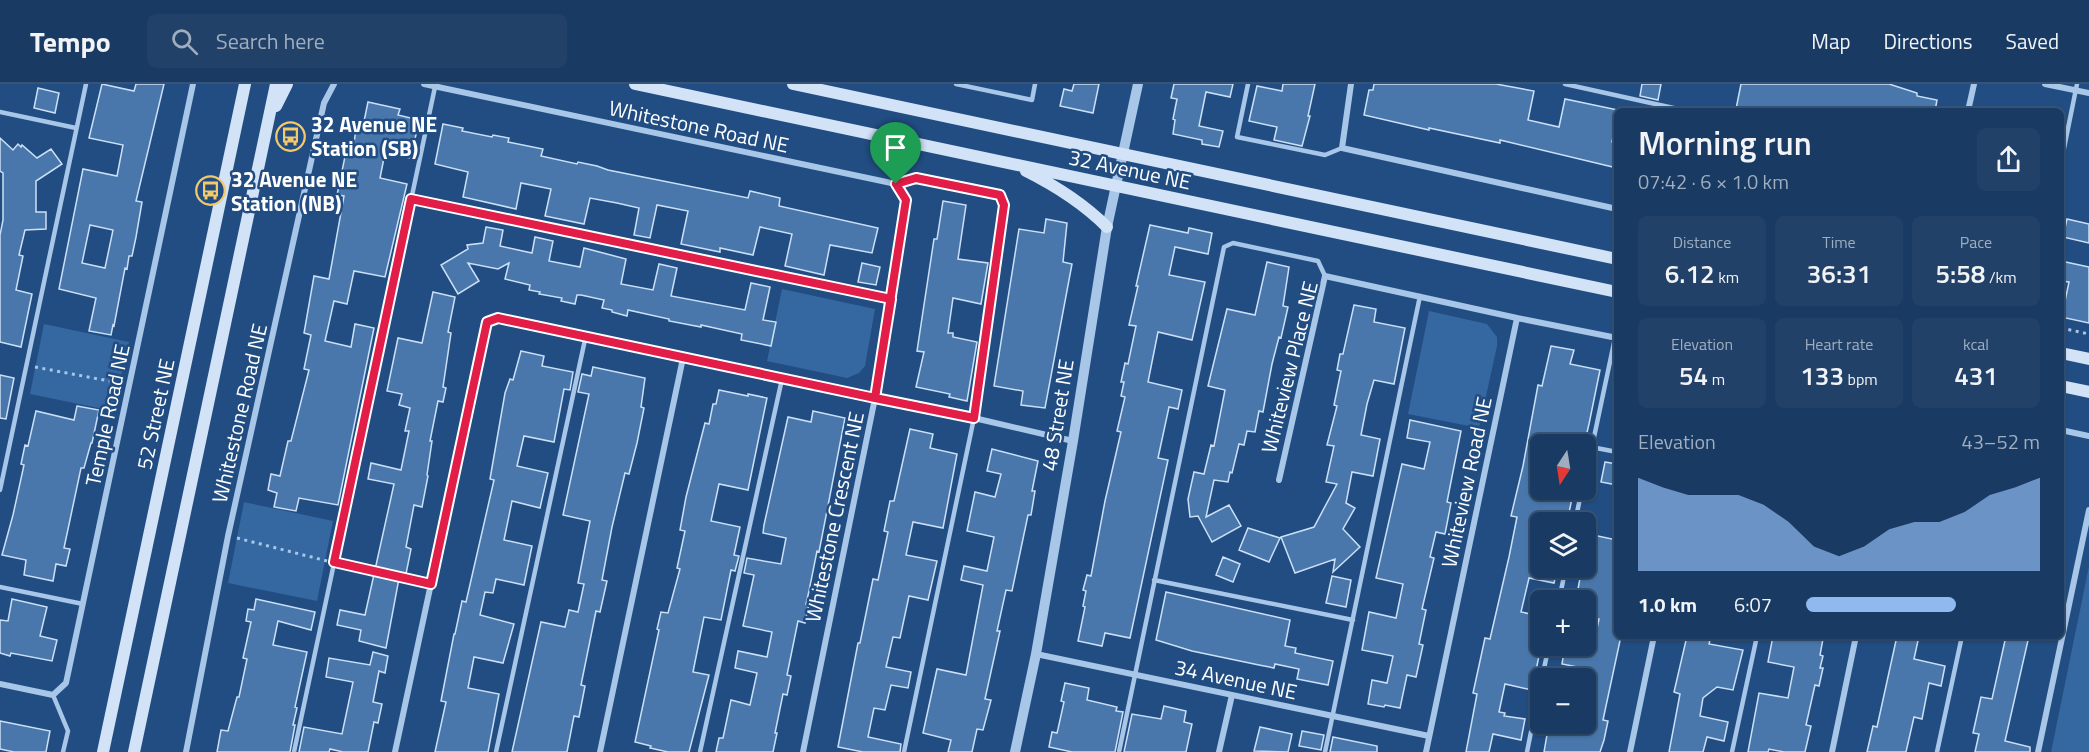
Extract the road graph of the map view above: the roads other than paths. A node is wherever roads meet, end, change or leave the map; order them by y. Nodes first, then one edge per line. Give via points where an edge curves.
1 (87, 84) edge
2 (193, 84) edge
3 (246, 84) edge
4 (276, 84) edge
5 (287, 84) edge
6 (334, 84) edge
7 (424, 84) edge
8 (635, 84) edge
9 (793, 84) edge
10 (956, 84) edge
11 (1035, 84) edge
12 (1138, 84) edge
13 (1248, 84) edge
14 (1351, 84) edge
15 (1565, 84) edge
16 (1974, 84) edge
17 (2044, 84) edge
18 (435, 87) junction
19 (2077, 87) edge
20 (2089, 93) edge
21 (1673, 108) edge
22 (1969, 108) edge
23 (0, 112) edge
24 (268, 120) junction
25 (76, 128) junction
26 (1342, 148) junction
27 (2064, 149) edge
28 (1123, 153) junction
29 (1011, 163) junction
30 (896, 184) junction
31 (1117, 186) junction
32 (411, 199) junction
33 (1614, 208) edge
34 (1107, 226) junction
35 (1614, 258) edge
36 (1325, 276) junction
37 (1614, 291) edge
38 (1420, 296) junction
39 (891, 299) junction
40 (1517, 318) junction
41 (586, 336) junction
42 (1614, 338) edge
43 (1614, 347) edge
44 (2064, 354) edge
45 (683, 358) junction
46 (2089, 359) edge
47 (782, 379) junction
48 (2064, 387) edge
49 (2089, 392) edge
50 (875, 398) junction
51 (974, 418) junction
52 (2064, 431) edge
53 (1595, 434) edge
54 (2089, 435) edge
55 (1073, 441) junction
56 (1596, 448) edge
57 (1614, 451) edge
58 (1279, 480) dead end
59 (0, 490) edge
60 (2089, 510) edge
61 (1154, 580) junction
62 (0, 587) edge
63 (83, 604) junction
64 (1353, 620) junction
65 (2064, 629) edge
66 (1653, 639) edge
67 (1755, 639) edge
68 (1855, 639) edge
69 (1961, 639) edge
70 (2062, 639) edge
71 (1036, 654) junction
72 (1136, 675) junction
73 (0, 684) edge
74 (53, 695) junction
75 (1232, 695) junction
76 (1332, 716) junction
77 (1531, 734) edge
78 (1429, 736) junction
79 (63, 752) edge
80 (103, 752) edge
81 (134, 752) edge
82 (186, 752) edge
83 (294, 752) edge
84 (395, 752) edge
85 (496, 752) edge
86 (600, 752) edge
87 (700, 752) edge
88 (803, 752) edge
89 (904, 752) edge
90 (1015, 752) edge
91 (1119, 752) edge
92 (1220, 752) edge
93 (1325, 752) edge
94 (1426, 752) edge
95 (1527, 752) edge
96 (1630, 752) edge
97 (1732, 752) edge
98 (1832, 752) edge
99 (1936, 752) edge
100 (2038, 752) edge

1 - 25 lane
2 - 63 street, Temple Road NE
3 - 80 main road, 52 Street NE
4 - 24 main road
5 - 24 main road
6 - 82 street, Whitestone Road NE via 324,104 228,536
7 - 18 street, Whitestone Road NE
8 - 29 main road, 32 Avenue NE
9 - 28 main road, 32 Avenue NE
10 - 11 lane via 1032,100
12 - 28 street, 48 Street NE
13 - 26 lane via 1237,137 1325,155
14 - 26 street
15 - 21 lane
16 - 22 street
17 - 19 street
18 - 30 street, Whitestone Road NE
18 - 32 lane
19 - 20 street
19 - 27 lane
23 - 25 lane
24 - 81 main road
25 - 59 lane
26 - 33 street
28 - 31 street, 48 Street NE
28 - 35 main road, 32 Avenue NE
29 - 31 main road, 32 Avenue NE
29 - 34 main road via 1056,186
30 - 39 street, Whitestone Crescent NE via 906,200
30 - 51 lane via 916,178 1000,195 1004,205
31 - 34 street, 48 Street NE
31 - 37 main road, 32 Avenue NE
32 - 39 lane
32 - 83 lane
34 - 55 street, 48 Street NE
36 - 38 street, Whiteview Place NE
36 - 58 street, Whiteview Place NE
36 - 61 lane via 1318,261 1233,243 1224,247
38 - 40 street, Whiteview Place NE
38 - 64 lane
39 - 50 street, Whitestone Crescent NE
40 - 42 street
40 - 78 street, Whiteview Road NE
41 - 45 street
41 - 84 street via 498,318 487,322
41 - 85 lane
43 - 53 lane
44 - 46 main road
45 - 47 street
45 - 86 street
47 - 50 street
47 - 87 lane
48 - 49 main road
50 - 51 street
50 - 88 street, Whitestone Crescent NE
51 - 55 street
51 - 89 lane
52 - 54 street
55 - 71 street, 48 Street NE
56 - 57 lane
60 - 65 street
61 - 64 lane
61 - 72 lane
62 - 63 lane
63 - 74 street, Temple Road NE via 66,683
64 - 76 lane
66 - 96 street
67 - 97 lane
68 - 98 street
69 - 99 lane
70 - 100 street
71 - 72 street, 34 Avenue NE
71 - 90 street, 48 Street NE
72 - 75 street, 34 Avenue NE
72 - 91 lane
73 - 74 street
74 - 79 lane via 68,731
75 - 76 street, 34 Avenue NE
75 - 92 street
76 - 78 street, 34 Avenue NE
76 - 93 lane
77 - 95 lane
78 - 94 street, Whiteview Road NE

